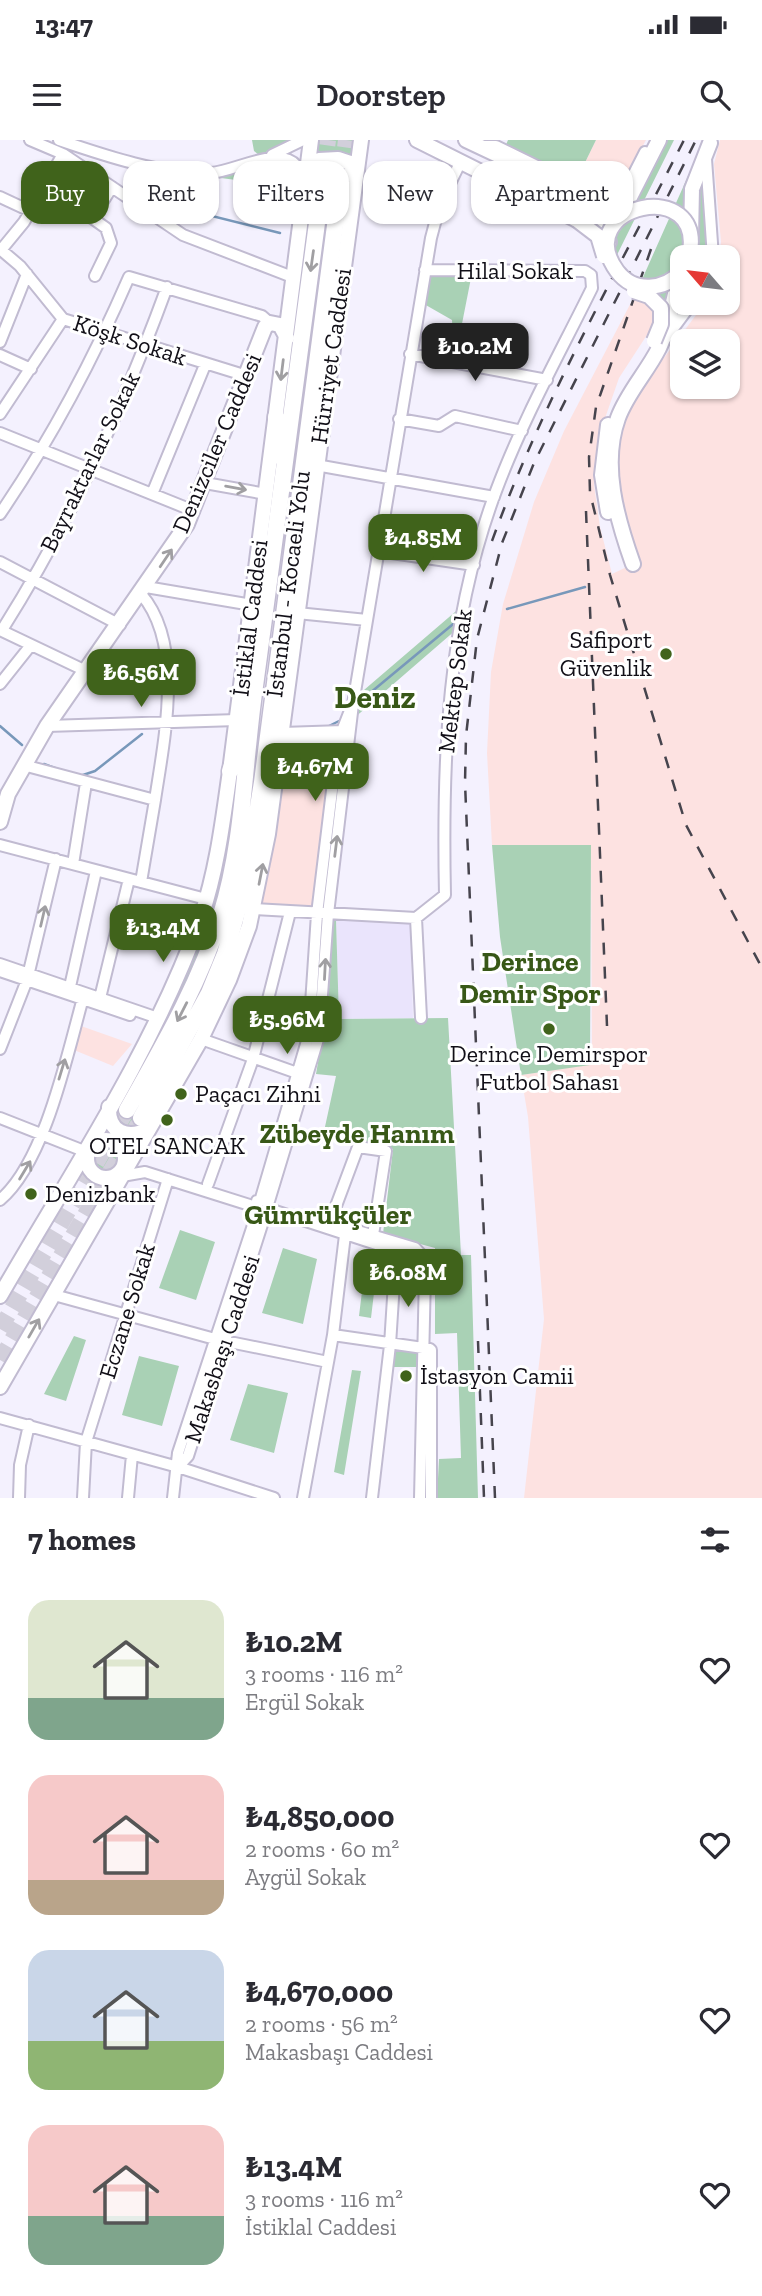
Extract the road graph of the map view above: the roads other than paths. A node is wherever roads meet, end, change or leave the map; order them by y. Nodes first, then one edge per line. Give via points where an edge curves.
1 (30, 140) edge
2 (59, 140) edge
3 (303, 140) edge
4 (311, 140) edge
5 (361, 140) edge
6 (370, 140) edge
7 (416, 140) edge
8 (652, 140) edge
9 (659, 140) edge
10 (667, 140) edge
11 (710, 141) edge
12 (473, 143) edge
13 (497, 143) edge
14 (63, 154) junction
15 (266, 158) junction
16 (358, 160) junction
17 (59, 161) edge
18 (293, 161) edge
19 (308, 161) edge
20 (318, 161) edge
21 (346, 161) edge
22 (461, 161) junction
23 (510, 161) edge
24 (349, 166) edge
25 (471, 166) edge
26 (112, 187) junction
27 (355, 188) junction
28 (633, 191) edge
29 (109, 192) edge
30 (0, 197) edge
31 (633, 201) edge
32 (21, 203) edge
33 (633, 210) edge
34 (21, 223) edge
35 (99, 224) edge
36 (307, 224) edge
37 (309, 224) edge
38 (335, 224) edge
39 (582, 224) edge
40 (592, 224) edge
41 (617, 224) edge
42 (609, 242) junction
43 (689, 245) edge
44 (690, 245) edge
45 (712, 245) edge
46 (1, 250) edge
47 (425, 270) junction
48 (27, 274) junction
49 (95, 276) dead end
50 (295, 278) junction
51 (670, 281) edge
52 (167, 287) junction
53 (650, 287) junction
54 (593, 288) joint
55 (670, 305) edge
56 (662, 308) junction
57 (682, 315) edge
58 (63, 319) junction
59 (280, 329) junction
60 (104, 333) junction
61 (0, 342) edge
62 (656, 345) junction
63 (146, 346) junction
64 (410, 354) junction
65 (0, 355) edge
66 (205, 365) junction
67 (31, 369) junction
68 (247, 376) junction
69 (547, 380) junction
70 (0, 414) edge
71 (276, 416) joint
72 (399, 419) junction
73 (522, 431) junction
74 (0, 433) edge
75 (318, 441) junction
76 (44, 450) junction
77 (316, 465) junction
78 (89, 468) junction
79 (391, 479) junction
80 (205, 483) junction
81 (274, 492) junction
82 (152, 494) junction
83 (494, 497) junction
84 (194, 511) junction
85 (0, 514) edge
86 (378, 551) junction
87 (0, 562) edge
88 (474, 565) junction
89 (629, 566) dead end
90 (33, 580) junction
91 (300, 585) junction
92 (144, 590) junction
93 (252, 605) junction
94 (297, 613) junction
95 (367, 620) junction
96 (120, 625) junction
97 (1, 630) edge
98 (280, 642) junction
99 (31, 645) junction
100 (86, 671) junction
101 (0, 684) edge
102 (253, 703) junction
103 (237, 720) junction
104 (166, 724) junction
105 (47, 726) junction
106 (344, 736) junction
107 (281, 738) junction
108 (23, 765) junction
109 (230, 771) junction
110 (86, 783) junction
111 (155, 800) junction
112 (0, 822) edge
113 (0, 845) edge
114 (56, 859) junction
115 (73, 864) junction
116 (96, 871) junction
117 (135, 881) junction
118 (206, 899) junction
119 (254, 909) junction
120 (290, 912) junction
121 (322, 914) junction
122 (416, 918) junction
123 (0, 964) edge
124 (0, 971) edge
125 (28, 976) junction
126 (69, 989) junction
127 (83, 998) junction
128 (100, 1000) junction
129 (421, 1018) dead end
130 (157, 1021) junction
131 (201, 1039) junction
132 (0, 1049) edge
133 (253, 1059) junction
134 (303, 1075) junction
135 (109, 1107) junction
136 (0, 1118) edge
137 (139, 1119) junction
138 (42, 1135) junction
139 (85, 1150) junction
140 (126, 1167) junction
141 (168, 1179) junction
142 (208, 1184) junction
143 (0, 1200) edge
144 (263, 1206) junction
145 (330, 1222) junction
146 (345, 1235) junction
147 (373, 1235) junction
148 (396, 1251) junction
149 (1, 1293) edge
150 (54, 1295) junction
151 (124, 1316) junction
152 (333, 1335) junction
153 (220, 1340) junction
154 (390, 1345) junction
155 (427, 1349) junction
156 (328, 1362) junction
157 (0, 1387) edge
158 (0, 1418) edge
159 (0, 1425) edge
160 (29, 1425) junction
161 (86, 1442) junction
162 (132, 1455) junction
163 (178, 1467) junction
164 (234, 1485) junction
165 (262, 1496) edge
166 (19, 1498) edge
167 (83, 1498) edge
168 (128, 1498) edge
169 (173, 1498) edge
170 (232, 1498) edge
171 (274, 1498) edge
172 (303, 1498) edge
173 (372, 1498) edge
174 (420, 1498) edge
175 (431, 1498) edge

1 - 14 street
2 - 15 street via 173,171 233,170
3 - 15 street
4 - 19 main road
5 - 16 main road, Hürriyet Caddesi
6 - 16 main road
7 - 22 main road
8 - 13 street via 617,202
9 - 28 main road
10 - 31 main road
11 - 44 main road, bridge via 692,189
11 - 45 street via 706,163
12 - 13 street
12 - 23 main road
14 - 17 street
14 - 26 street
15 - 18 street
16 - 27 main road, Hürriyet Caddesi
16 - 75 main road via 364,172 361,201 327,427
20 - 21 main road
22 - 25 main road
22 - 47 street, Makasbaşı Caddesi via 440,204
24 - 27 main road
26 - 29 street
26 - 50 street via 183,235
27 - 75 main road, Hürriyet Caddesi
30 - 32 street
33 - 43 main road, bridge via 648,205 670,210 685,225
34 - 46 street
35 - 49 street via 111,237
36 - 50 main road
37 -> 81 highway
38 - 98 highway, İstanbul - Kocaeli Yolu
39 - 56 main road, bridge via 598,236 619,282 649,296
40 - 42 main road, bridge via 603,227
41 - 42 main road, bridge
42 - 53 main road, bridge via 621,275
46 - 48 street, Köşk Sokak
47 - 54 street, Hilal Sokak via 585,271 591,275
47 - 64 street, Makasbaşı Caddesi
48 - 58 street, Köşk Sokak
48 - 61 street
50 - 59 main road
51 - 53 main road, bridge
52 - 59 street via 262,316
52 - 60 street via 129,277
52 - 63 street, Bayraktarlar Sokak
53 - 56 main road, bridge via 660,293
54 - 69 street, Mektep Sokak
55 - 62 main road
56 - 62 main road, bridge
57 - 62 street
58 - 60 street, Köşk Sokak
58 - 67 street
59 - 68 main road, Denizciler Caddesi via 265,327
59 -> 71 main road
60 - 63 street, Köşk Sokak
60 - 76 street
62 - 89 main road via 611,413 603,449 605,503
63 - 66 street, Köşk Sokak
63 - 78 street, Bayraktarlar Sokak
64 - 69 street
64 - 72 street, Makasbaşı Caddesi
65 - 67 street
66 - 68 street, Köşk Sokak
66 - 82 street
67 - 70 street
68 - 80 main road, Denizciler Caddesi
69 - 73 street, Mektep Sokak
71 - 81 highway
72 - 73 street via 439,426 455,416
72 - 79 street, Makasbaşı Caddesi
73 - 83 street, Mektep Sokak
74 - 76 street
75 - 77 main road, Hürriyet Caddesi
76 - 78 street
76 - 85 street
77 - 79 street
77 - 91 main road, Hürriyet Caddesi
78 - 82 street
78 - 90 street, Bayraktarlar Sokak
79 - 83 street
79 - 86 street, Makasbaşı Caddesi
80 -> 81 street
80 - 84 main road, Denizciler Caddesi
81 - 93 main road, İstiklal Caddesi
81 - 102 highway
82 - 84 street
83 - 88 street, Mektep Sokak
92 -> 84 main road, Denizciler Caddesi
86 - 88 street
86 - 95 street, Makasbaşı Caddesi
87 - 90 street
88 - 122 street, Mektep Sokak via 449,694 445,895
90 - 96 street
90 - 97 street, Bayraktarlar Sokak
91 - 94 main road, Hürriyet Caddesi
91 - 98 highway
92 - 93 street
92 - 96 main road, Denizciler Caddesi
92 - 104 street via 163,642
93 - 103 main road, İstiklal Caddesi
94 - 95 street
94 - 107 main road, Hürriyet Caddesi
95 - 106 street, Makasbaşı Caddesi
96 - 100 main road, Denizciler Caddesi
97 - 99 street
98 - 137 highway, İstanbul - Kocaeli Yolu via 254,834 237,917 209,993
99 - 100 street
99 - 101 street
100 - 105 main road, Denizciler Caddesi
102 - 109 highway
102 -> 137 highway via 244,793 222,912
103 - 104 street
103 - 109 main road, İstiklal Caddesi
104 - 105 street
104 - 111 street
105 - 108 main road, Denizciler Caddesi
106 - 107 street
106 - 121 street, Makasbaşı Caddesi
119 -> 107 main road, Hürriyet Caddesi
108 - 110 street
108 - 112 main road, Denizciler Caddesi
109 - 118 main road, İstiklal Caddesi
110 - 111 street
110 - 115 street
111 - 117 street
113 - 114 street
114 - 115 street
125 -> 114 street
115 - 116 street
116 - 117 street
116 - 126 street
117 - 118 street
117 - 128 street
118 - 130 main road, İstiklal Caddesi
119 - 120 street
119 - 131 main road, Hürriyet Caddesi via 233,971
120 - 121 street
120 - 133 street
121 - 122 street
121 - 134 street, Makasbaşı Caddesi
122 - 129 street
123 - 125 street
124 - 125 street
125 - 126 street
125 - 132 street
126 - 127 street
126 - 128 street
127 - 128 street
138 -> 127 street
128 - 130 street
130 - 135 main road, İstiklal Caddesi
131 - 133 street
131 - 137 main road, Hürriyet Caddesi
133 - 134 street
133 - 142 street
134 - 144 street, Makasbaşı Caddesi
135 - 137 main road via 109,1118 119,1132 129,1136
135 - 139 main road, İstiklal Caddesi
136 - 138 street
137 - 140 main road, Hürriyet Caddesi
138 - 139 street
143 -> 138 street via 22,1177
139 - 140 main road via 100,1140 112,1140 125,1154
139 - 140 main road via 96,1176 109,1178
139 - 149 main road, İstiklal Caddesi
140 - 141 street
140 - 142 street
140 - 150 main road, Hürriyet Caddesi
141 - 144 street
141 - 151 street, Eczane Sokak
142 - 144 street
144 - 145 street
144 - 146 street
144 - 153 street, Makasbaşı Caddesi
145 - 147 street
145 - 147 street via 358,1147 386,1151
146 - 148 street
146 - 152 street
147 - 155 street via 415,1248 430,1264
148 - 154 street
148 - 155 street via 421,1262 425,1274
150 - 151 street
157 -> 150 main road, Hürriyet Caddesi
151 - 153 street
151 - 161 street, Eczane Sokak
152 - 154 street
152 - 156 street
153 - 156 street
153 - 163 street, Makasbaşı Caddesi via 178,1453
154 - 155 street
154 - 173 street
155 - 174 street
155 - 175 street
156 - 172 street
158 - 159 street
158 - 160 street
160 - 161 street
160 - 166 street
161 - 162 street
161 - 167 street, Eczane Sokak
162 - 163 street
162 - 168 street
163 - 164 street
163 - 169 street, Makasbaşı Caddesi
164 - 165 street
164 - 170 street
165 - 171 street

